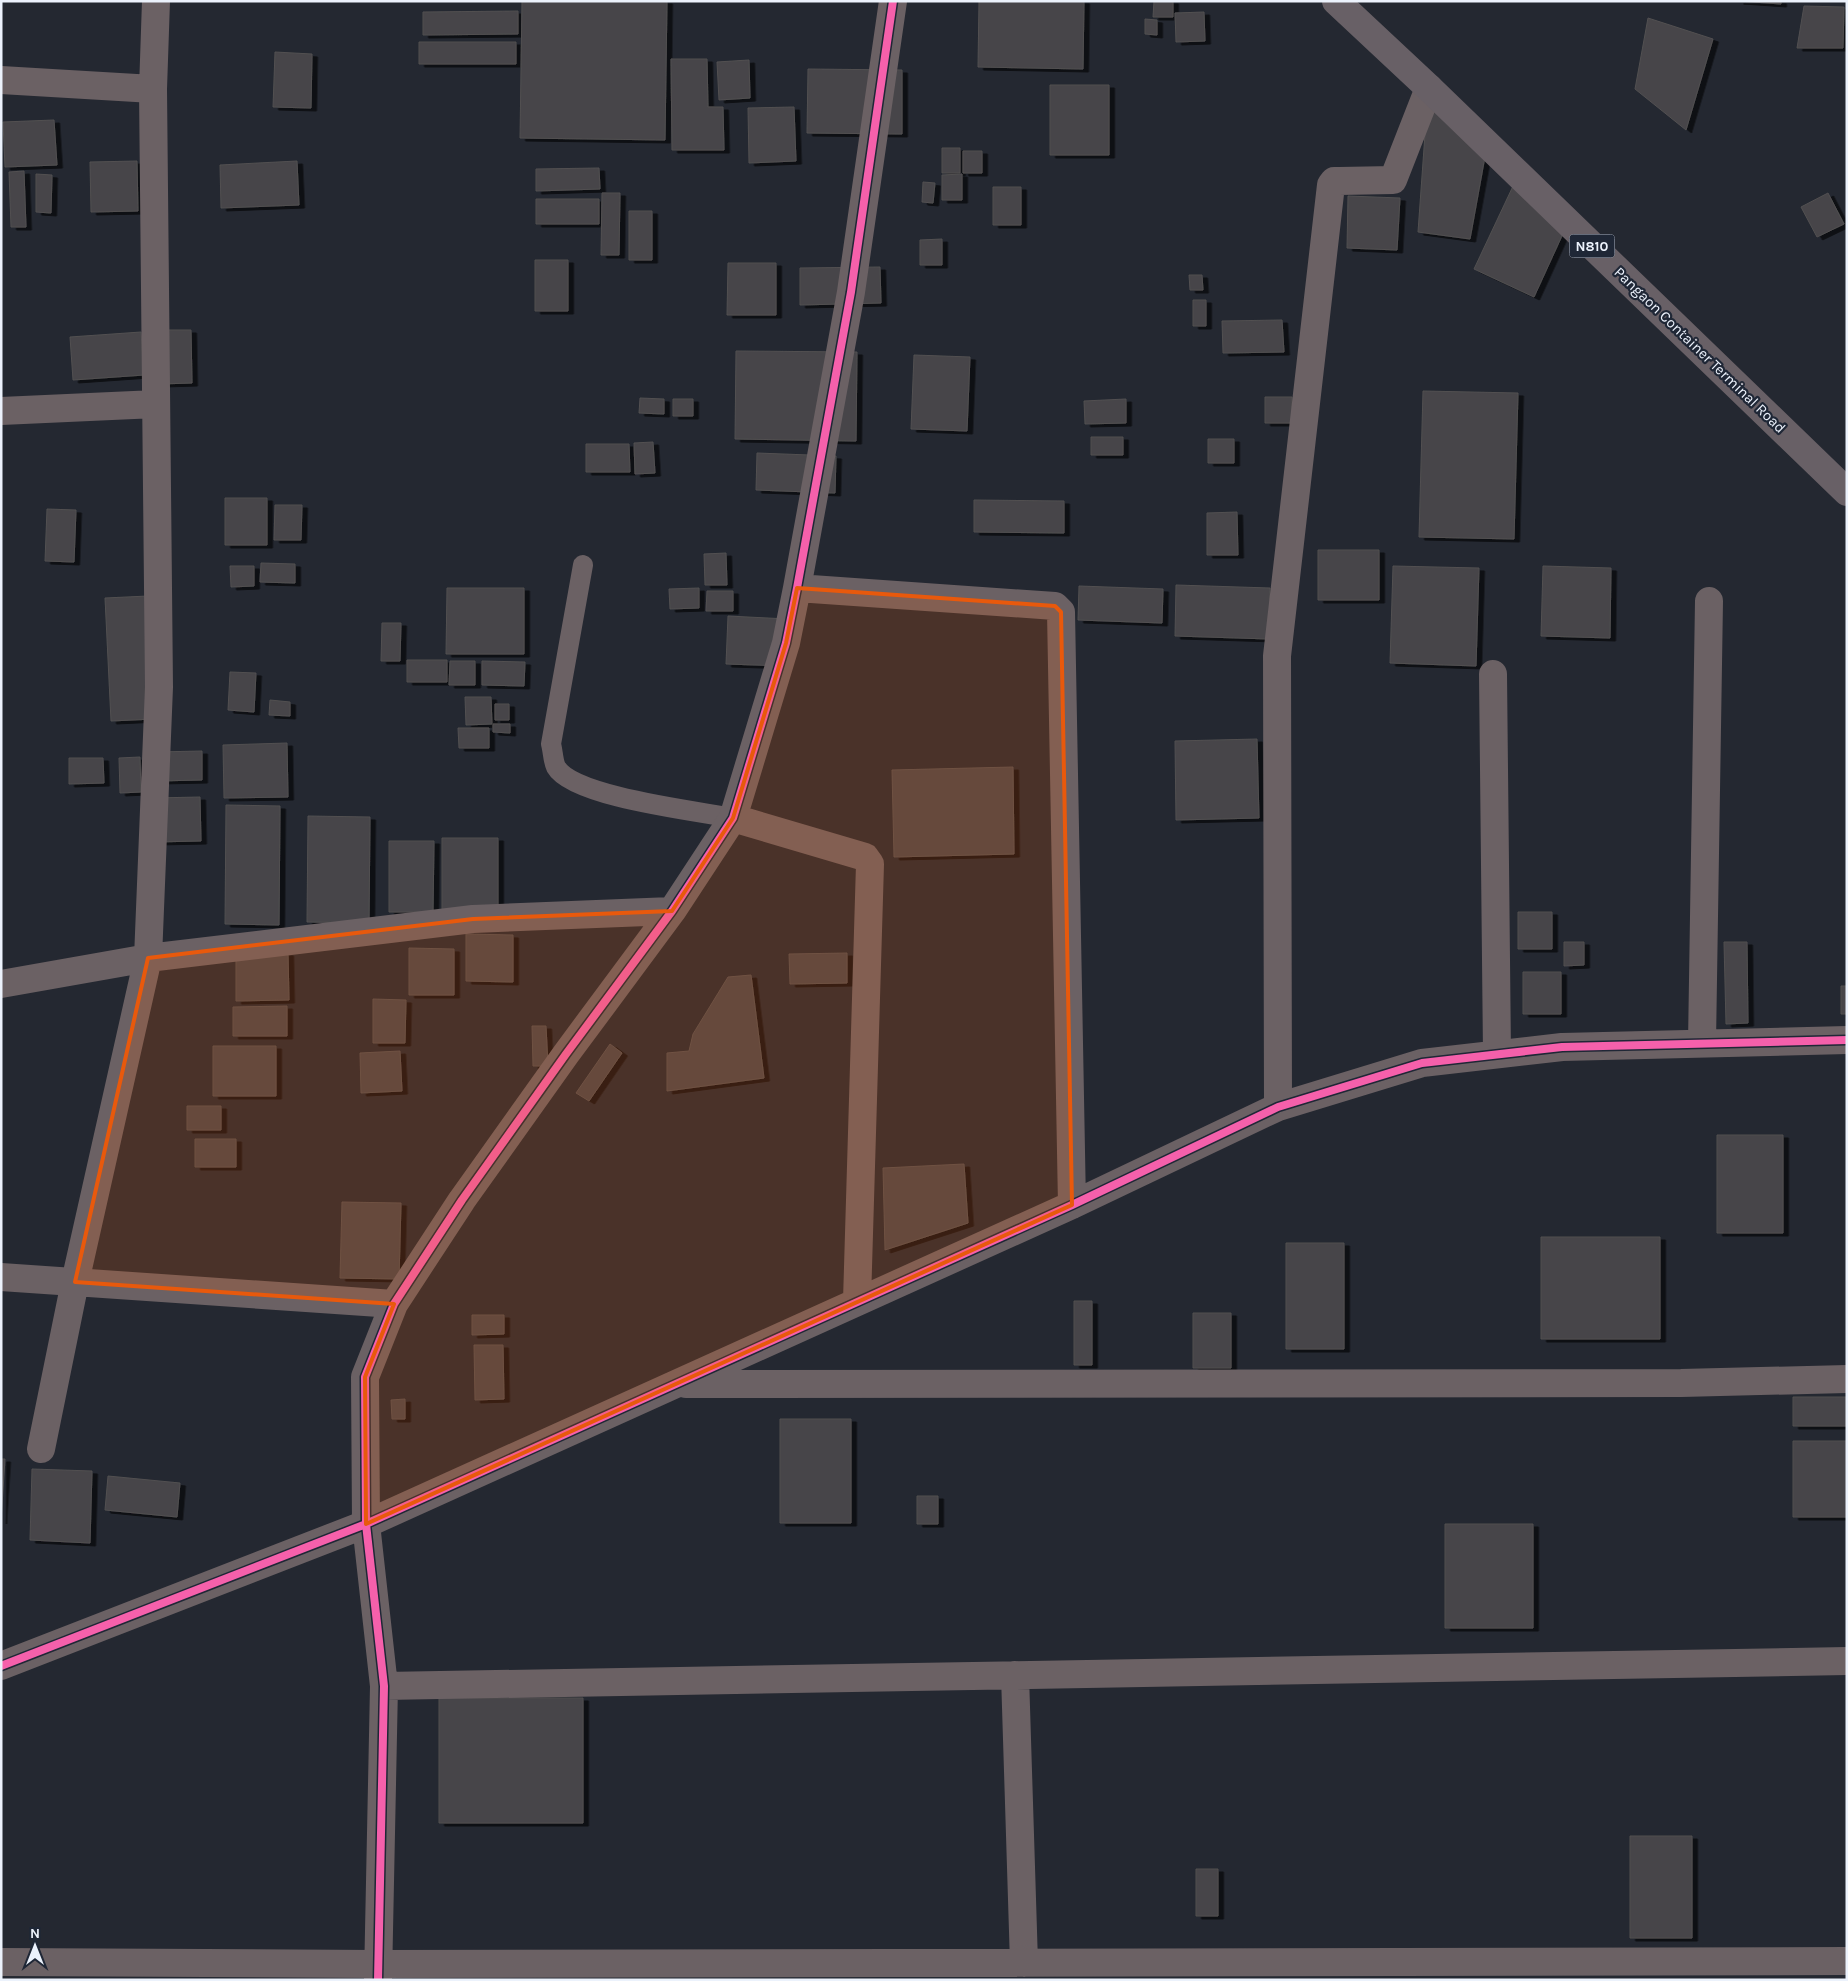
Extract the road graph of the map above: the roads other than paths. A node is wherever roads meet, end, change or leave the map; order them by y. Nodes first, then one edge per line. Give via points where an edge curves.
1 (156, 1) edge
2 (893, 1) edge
3 (1336, 1) edge
4 (1, 80) edge
5 (1429, 88) junction
6 (154, 89) junction
7 (156, 404) junction
8 (1, 411) edge
9 (1847, 492) edge
10 (583, 565) dead end
11 (798, 588) junction
12 (1710, 601) dead end
13 (1492, 674) dead end
14 (733, 818) junction
15 (672, 911) junction
16 (148, 958) junction
17 (1, 984) edge
18 (1847, 1040) edge
19 (1702, 1043) junction
20 (1497, 1054) junction
21 (1278, 1107) junction
22 (1072, 1205) junction
23 (1, 1277) edge
24 (75, 1282) junction
25 (857, 1301) junction
26 (394, 1304) junction
27 (1847, 1379) edge
28 (678, 1384) junction
29 (41, 1449) dead end
30 (366, 1524) junction
31 (1847, 1661) edge
32 (1, 1666) edge
33 (1015, 1675) junction
34 (384, 1686) junction
35 (1847, 1961) edge
36 (1, 1962) edge
37 (1024, 1963) junction
38 (377, 1972) edge

1 - 6 street
2 - 11 street via 851,292
3 - 5 highway, Pangaon Container Terminal Road / N810
4 - 6 street
5 - 9 highway, Pangaon Container Terminal Road / N810
5 - 21 street via 1393,180 1334,181 1331,185 1277,656
6 - 7 street
7 - 8 street
7 - 16 street via 159,687
10 - 14 lane via 551,744 556,766 570,781 598,793
11 - 14 street via 786,643
11 - 22 street via 1055,606 1061,612
12 - 19 street
13 - 20 street
14 - 15 street
14 - 25 street via 865,857 870,864
15 - 16 street via 473,918
15 - 26 street via 468,1192
16 - 17 street
16 - 24 street
18 - 19 street
19 - 20 street via 1562,1047
20 - 21 street via 1422,1062
21 - 22 street
22 - 25 street
23 - 24 street
24 - 26 street
24 - 29 street
25 - 28 street
26 - 30 street via 365,1377
27 - 28 street via 1681,1384
28 - 30 street
30 - 32 street
30 - 34 street
31 - 33 street
33 - 34 street
33 - 37 street
34 - 38 street
35 - 37 street
36 - 38 street
37 - 38 street

